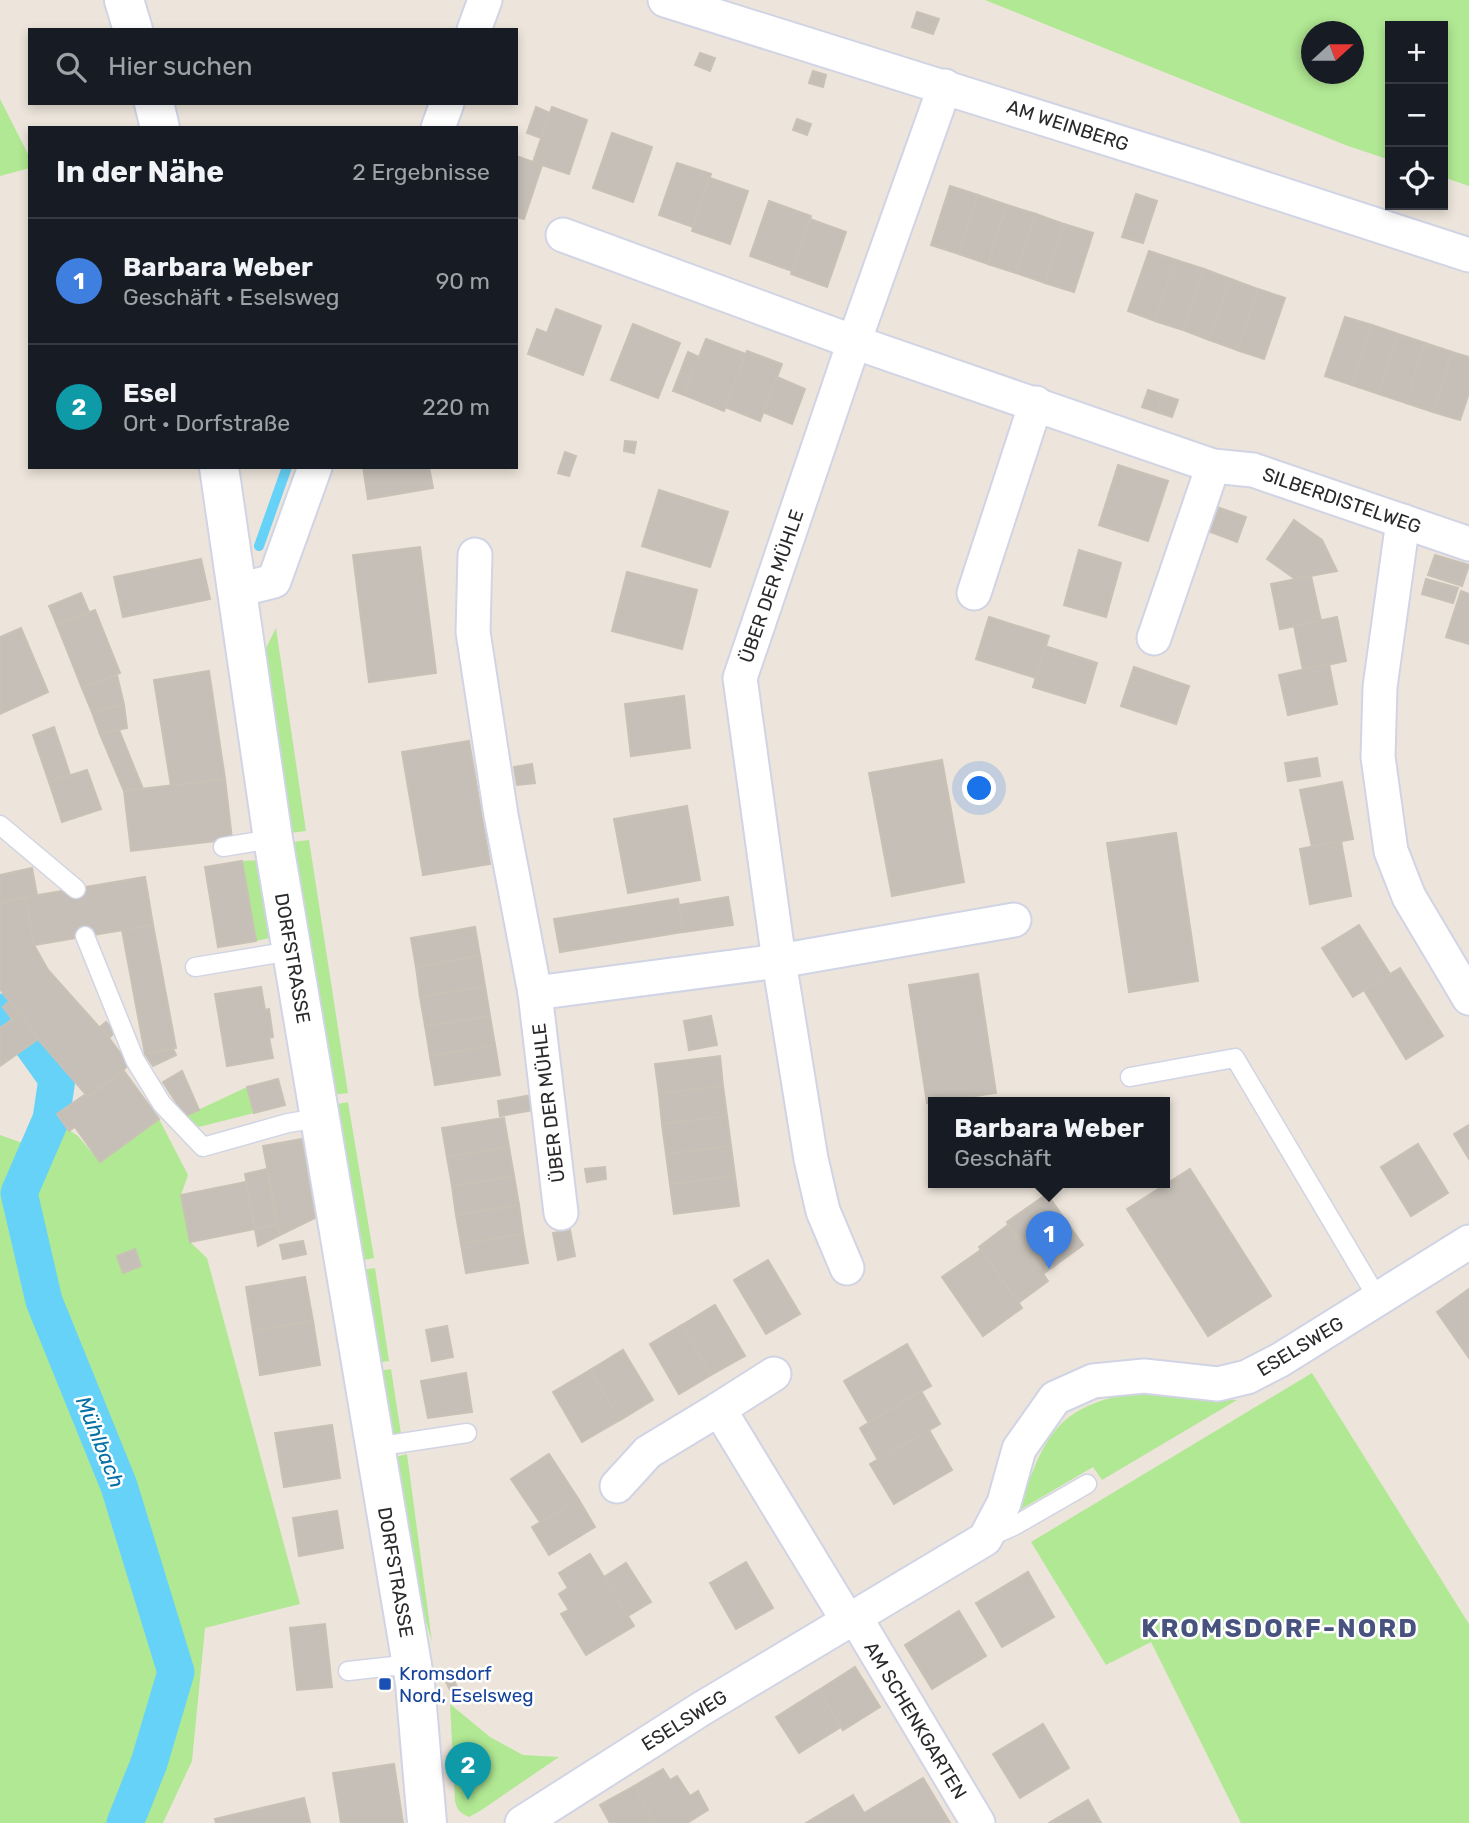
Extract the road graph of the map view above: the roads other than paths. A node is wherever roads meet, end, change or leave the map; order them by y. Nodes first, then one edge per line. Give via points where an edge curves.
1 (124, 0) edge
2 (485, 0) edge
3 (665, 0) edge
4 (132, 28) edge
5 (475, 28) edge
6 (945, 86) junction
7 (154, 105) edge
8 (446, 105) edge
9 (160, 126) edge
10 (439, 126) edge
11 (563, 235) dead end
12 (1469, 255) edge
13 (854, 342) junction
14 (1036, 403) junction
15 (1213, 466) junction
16 (219, 469) edge
17 (315, 469) edge
18 (1403, 521) junction
19 (1469, 544) edge
20 (475, 555) dead end
21 (238, 590) junction
22 (974, 593) dead end
23 (1154, 638) dead end
24 (0, 825) edge
25 (273, 839) junction
26 (223, 847) dead end
27 (76, 888) dead end
28 (1014, 920) dead end
29 (85, 936) dead end
30 (291, 951) junction
31 (779, 961) junction
32 (195, 967) dead end
33 (535, 993) junction
34 (1469, 999) edge
35 (1130, 1077) dead end
36 (319, 1118) junction
37 (561, 1213) dead end
38 (1469, 1241) edge
39 (847, 1268) dead end
40 (1378, 1299) junction
41 (774, 1374) dead end
42 (719, 1409) junction
43 (467, 1433) dead end
44 (375, 1447) junction
45 (1087, 1484) dead end
46 (617, 1486) dead end
47 (985, 1539) junction
48 (852, 1619) junction
49 (412, 1664) junction
50 (348, 1671) dead end
51 (427, 1823) edge
52 (522, 1823) edge
53 (978, 1823) edge

1 - 4 street
2 - 5 street
3 - 6 street, AM WEINBERG
6 - 12 street, AM WEINBERG
6 - 13 street, ÜBER DER MÜHLE
7 - 9 street
8 - 10 street
11 - 13 street
13 - 14 street, SILBERDISTELWEG
13 - 31 street, ÜBER DER MÜHLE via 740,678
14 - 15 street, SILBERDISTELWEG
14 - 22 street
15 - 18 street, SILBERDISTELWEG via 1253,470
15 - 23 street
16 - 21 street, DORFSTRASSE
17 - 21 street via 274,581
18 - 19 street, SILBERDISTELWEG
18 - 34 street via 1380,687 1378,757 1383,797 1391,851 1409,897
20 - 33 street, ÜBER DER MÜHLE via 473,632
21 - 25 street, DORFSTRASSE
24 - 27 lane
25 - 26 lane
25 - 30 street, DORFSTRASSE
28 - 31 street
29 - 36 lane via 135,1060 162,1104 203,1147
30 - 32 lane
30 - 36 street, DORFSTRASSE
31 - 33 street
31 - 39 street, ÜBER DER MÜHLE via 811,1159 823,1211
33 - 37 street, ÜBER DER MÜHLE
35 - 40 lane via 1235,1058
36 - 44 street, DORFSTRASSE
38 - 40 street, ESELSWEG
40 - 47 street, ESELSWEG via 1247,1377 1218,1384 1144,1376 1093,1381 1055,1398 1019,1449 1004,1503
41 - 42 street
42 - 46 street via 648,1452
42 - 48 street
43 - 44 lane
44 - 49 street, DORFSTRASSE
45 - 47 lane
47 - 48 street, ESELSWEG
48 - 52 street, ESELSWEG
48 - 53 street, AM SCHENKGARTEN
49 - 50 lane
49 - 51 street, DORFSTRASSE

